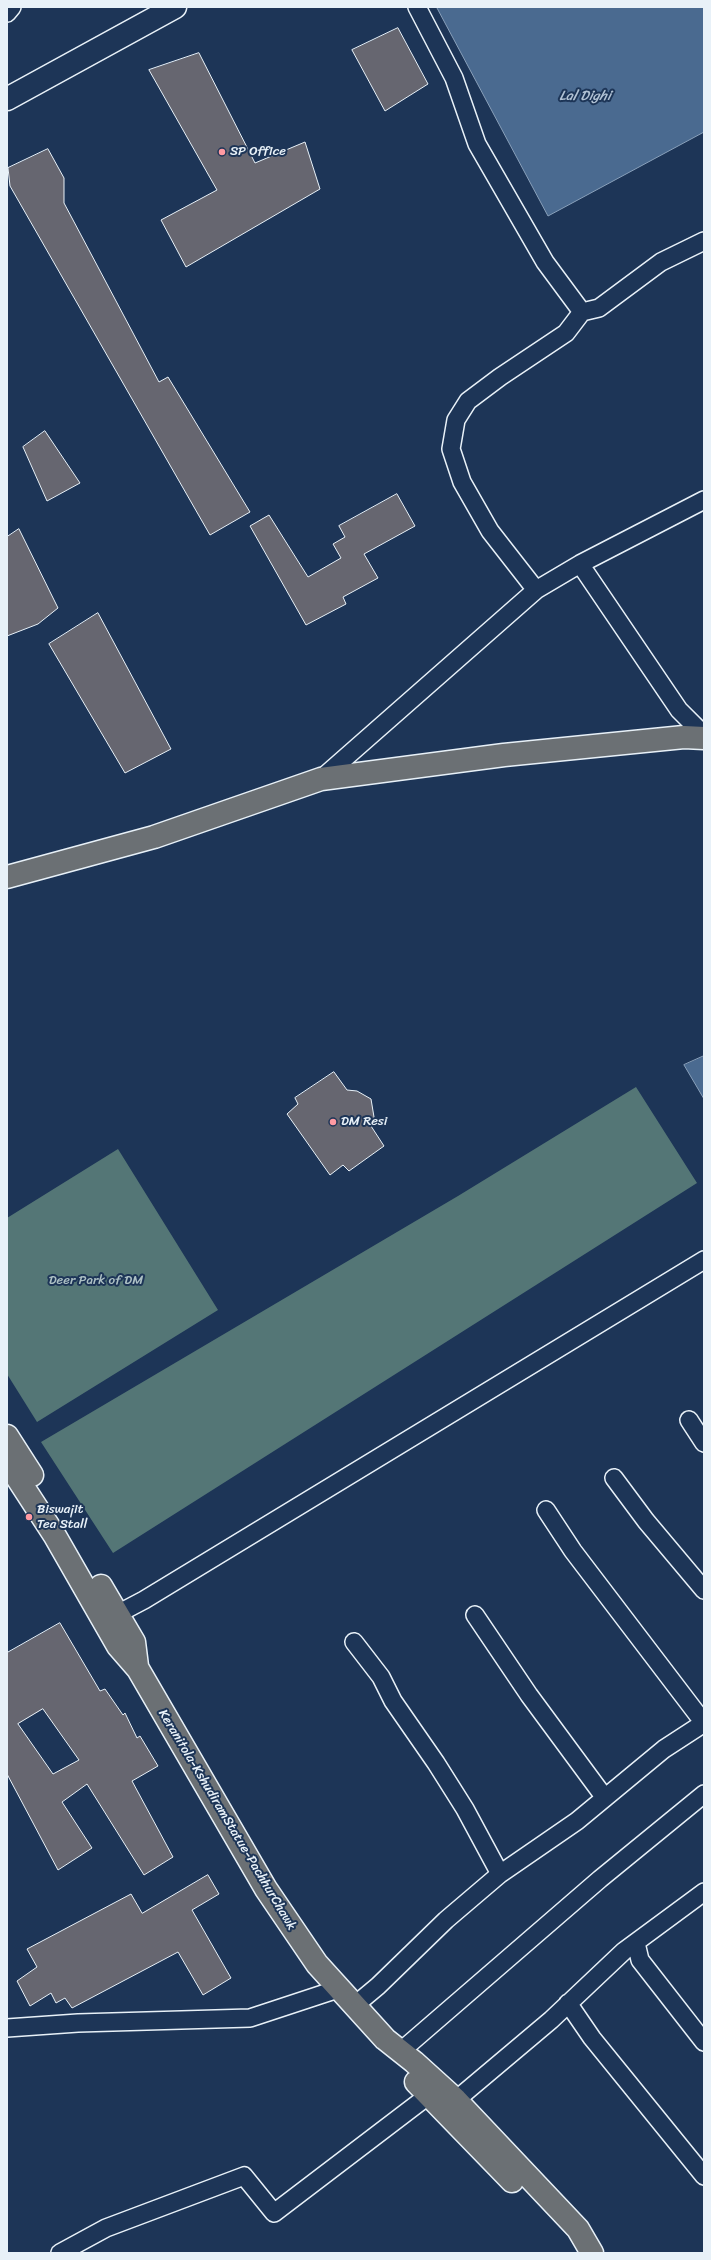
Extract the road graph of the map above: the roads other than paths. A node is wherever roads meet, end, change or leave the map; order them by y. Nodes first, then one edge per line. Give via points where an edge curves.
1 (12, 7) edge
2 (175, 7) edge
3 (417, 7) edge
4 (7, 13) edge
5 (7, 99) edge
6 (704, 241) edge
7 (582, 312) junction
8 (704, 500) edge
9 (580, 564) junction
10 (536, 590) junction
11 (704, 735) edge
12 (704, 738) edge
13 (321, 779) junction
14 (7, 877) edge
15 (704, 1260) edge
16 (689, 1420) dead end
17 (7, 1436) edge
18 (704, 1443) edge
19 (7, 1462) edge
20 (614, 1478) dead end
21 (546, 1510) dead end
22 (704, 1590) edge
23 (475, 1615) dead end
24 (111, 1618) junction
25 (354, 1642) dead end
26 (704, 1723) edge
27 (704, 1794) edge
28 (605, 1798) junction
29 (500, 1874) junction
30 (704, 1892) edge
31 (636, 1943) junction
32 (338, 1989) junction
33 (568, 2003) junction
34 (354, 2006) junction
35 (7, 2028) edge
36 (704, 2042) edge
37 (393, 2045) junction
38 (428, 2095) junction
39 (456, 2100) junction
40 (704, 2176) edge
41 (60, 2253) edge
42 (585, 2253) edge
43 (592, 2253) edge

1 - 4 street
2 - 5 street
3 - 7 street via 454,78 477,144 545,262
6 - 7 street via 661,262 599,308
7 - 10 street via 566,333 468,401 456,420 451,449 462,482 490,531
8 - 9 street
9 - 10 street
9 - 11 street via 679,710
10 - 13 street
12 - 13 main road via 684,737 504,755
13 - 14 main road via 154,837
15 - 24 street
16 - 18 street
17 - 24 main road, Keranitola-KshudiramStatue-PachhurChawk
19 - 24 main road, Keranitola-KshudiramStatue-PachhurChawk
20 - 22 street
21 - 26 street via 573,1552
23 - 28 street via 529,1695
24 - 32 main road, Keranitola-KshudiramStatue-PachhurChawk via 118,1646 138,1669 266,1890 296,1935
25 - 29 street via 381,1677 393,1701 465,1809
26 - 28 street via 664,1749
27 - 37 street
28 - 29 street via 577,1821
29 - 34 street via 446,1920
30 - 31 street
31 - 33 street via 600,1972
31 - 36 street via 640,1960
32 - 34 main road, Keranitola-KshudiramStatue-PachhurChawk
32 - 35 street via 250,2018 78,2023
33 - 39 street
33 - 40 street via 592,2038
34 - 37 main road, Keranitola-KshudiramStatue-PachhurChawk
37 - 38 main road, Keranitola-KshudiramStatue-PachhurChawk via 406,2070
37 - 39 main road, Keranitola-KshudiramStatue-PachhurChawk
38 - 41 street via 274,2212 244,2176 106,2228
38 - 42 main road, Keranitola-KshudiramStatue-PachhurChawk via 570,2241
39 - 43 main road, Keranitola-KshudiramStatue-PachhurChawk via 578,2229

